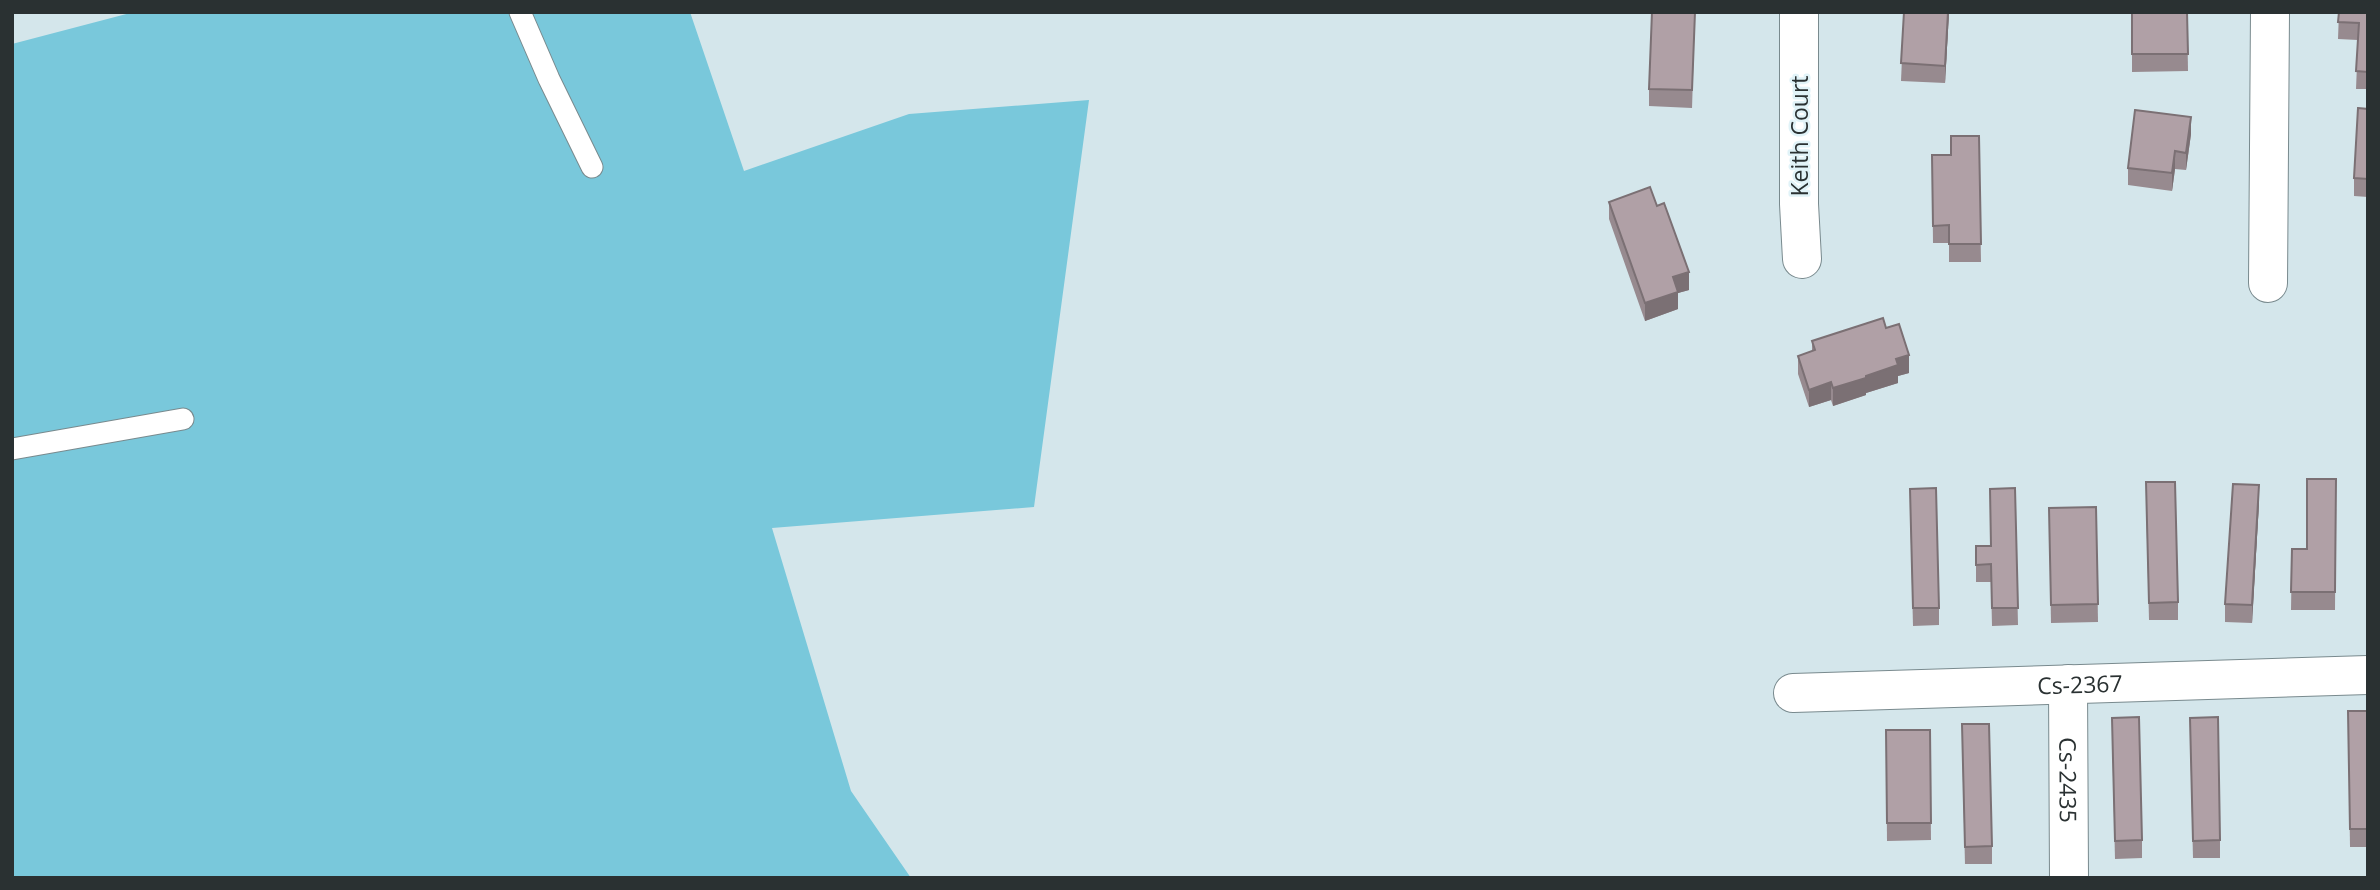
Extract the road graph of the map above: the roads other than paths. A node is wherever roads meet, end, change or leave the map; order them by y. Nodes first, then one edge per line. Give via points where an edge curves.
1 (520, 12) edge
2 (1799, 12) edge
3 (2270, 12) edge
4 (592, 167) dead end
5 (1802, 259) dead end
6 (2269, 283) dead end
7 (183, 419) dead end
8 (12, 449) edge
9 (2368, 675) edge
10 (2068, 684) junction
11 (1793, 693) dead end
12 (2070, 878) edge

1 - 4 lane
2 - 5 street, Keith Court
3 - 6 street
7 - 8 lane
9 - 10 street, Cs-2367
10 - 11 street, Cs-2367
10 - 12 street, Cs-2435

